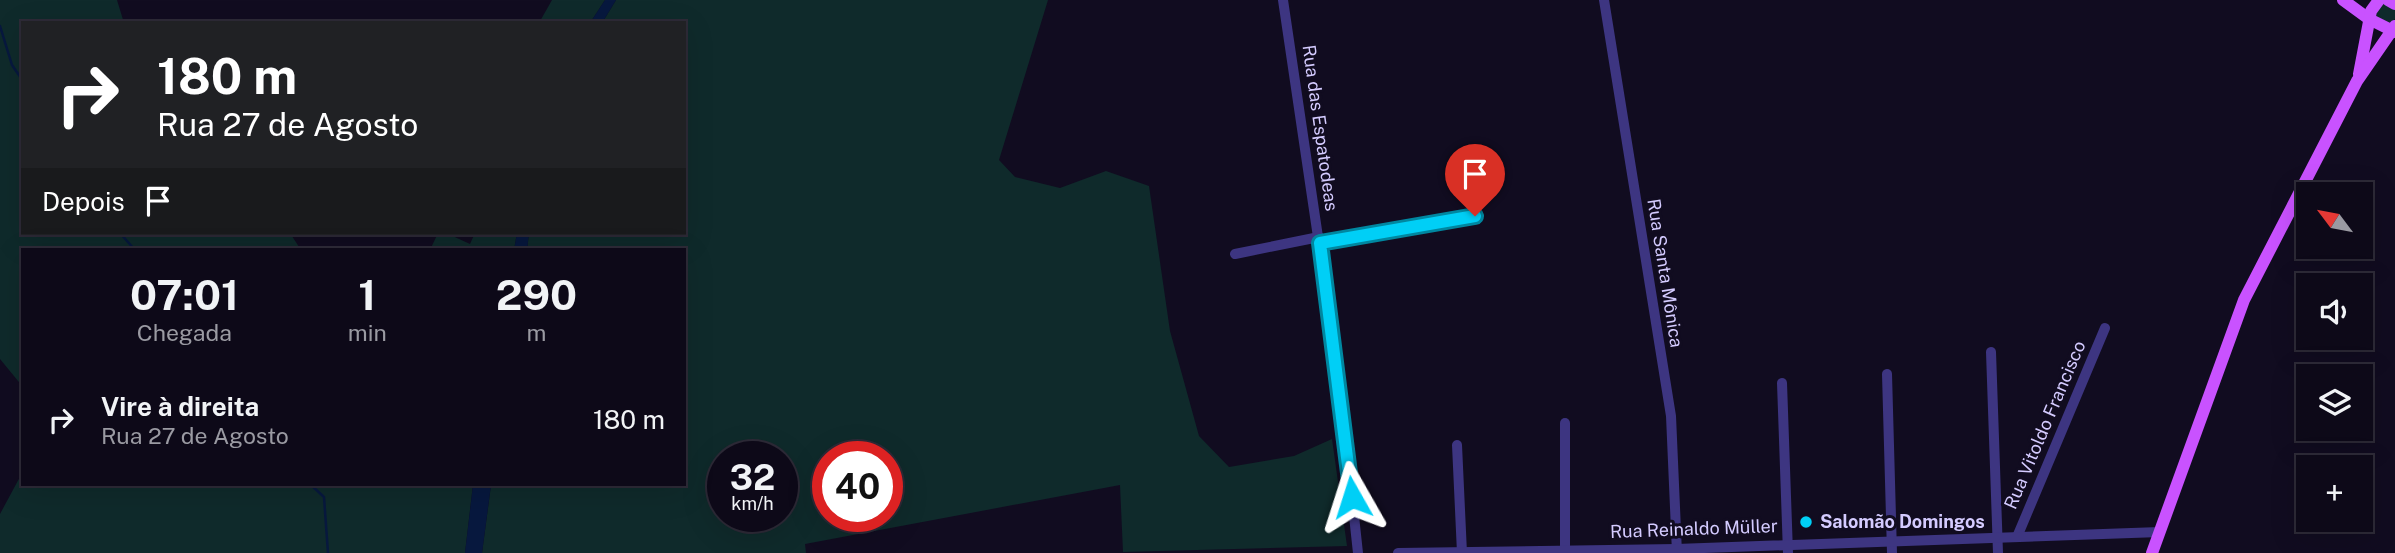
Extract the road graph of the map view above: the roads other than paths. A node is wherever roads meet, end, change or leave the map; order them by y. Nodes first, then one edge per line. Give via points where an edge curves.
1 (1283, 0) edge
2 (1604, 0) edge
3 (2343, 0) edge
4 (2379, 0) edge
5 (2388, 0) edge
6 (2395, 4) edge
7 (2369, 19) junction
8 (2394, 30) edge
9 (2357, 82) junction
10 (1475, 216) dead end
11 (1319, 240) junction
12 (1235, 254) dead end
13 (2105, 328) dead end
14 (1991, 352) dead end
15 (1887, 374) dead end
16 (1782, 383) dead end
17 (1565, 423) dead end
18 (1457, 445) dead end
19 (2160, 532) junction
20 (1998, 537) junction
21 (2017, 537) junction
22 (1891, 540) junction
23 (1788, 549) edge
24 (1676, 551) edge
25 (1462, 552) edge
26 (1565, 552) edge
27 (1358, 553) edge
28 (1398, 553) edge
29 (1892, 553) edge
30 (1998, 553) edge
31 (2152, 553) edge

1 - 11 street, Rua das Espatodeas
2 - 24 street, Rua Santa Mônica via 1671,415
3 - 7 main road
4 - 7 main road
5 - 6 main road
7 - 8 main road
7 - 9 main road
8 - 9 main road
9 - 19 main road via 2244,300
10 - 11 street
11 - 12 street
11 - 27 street, Rua das Espatodeas
13 - 21 street, Rua Vitoldo Francisco
14 - 20 street
15 - 22 street
16 - 23 street
17 - 26 street
18 - 25 street
19 - 21 street, Rua Reinaldo Müller
19 - 31 main road
20 - 21 street, Rua Reinaldo Müller
20 - 22 street, Rua Reinaldo Müller
20 - 30 street
22 - 23 street, Rua Reinaldo Müller
22 - 29 street
23 - 24 street, Rua Reinaldo Müller
24 - 26 street, Rua Reinaldo Müller
25 - 26 street, Rua Reinaldo Müller
25 - 28 street, Rua Reinaldo Müller

